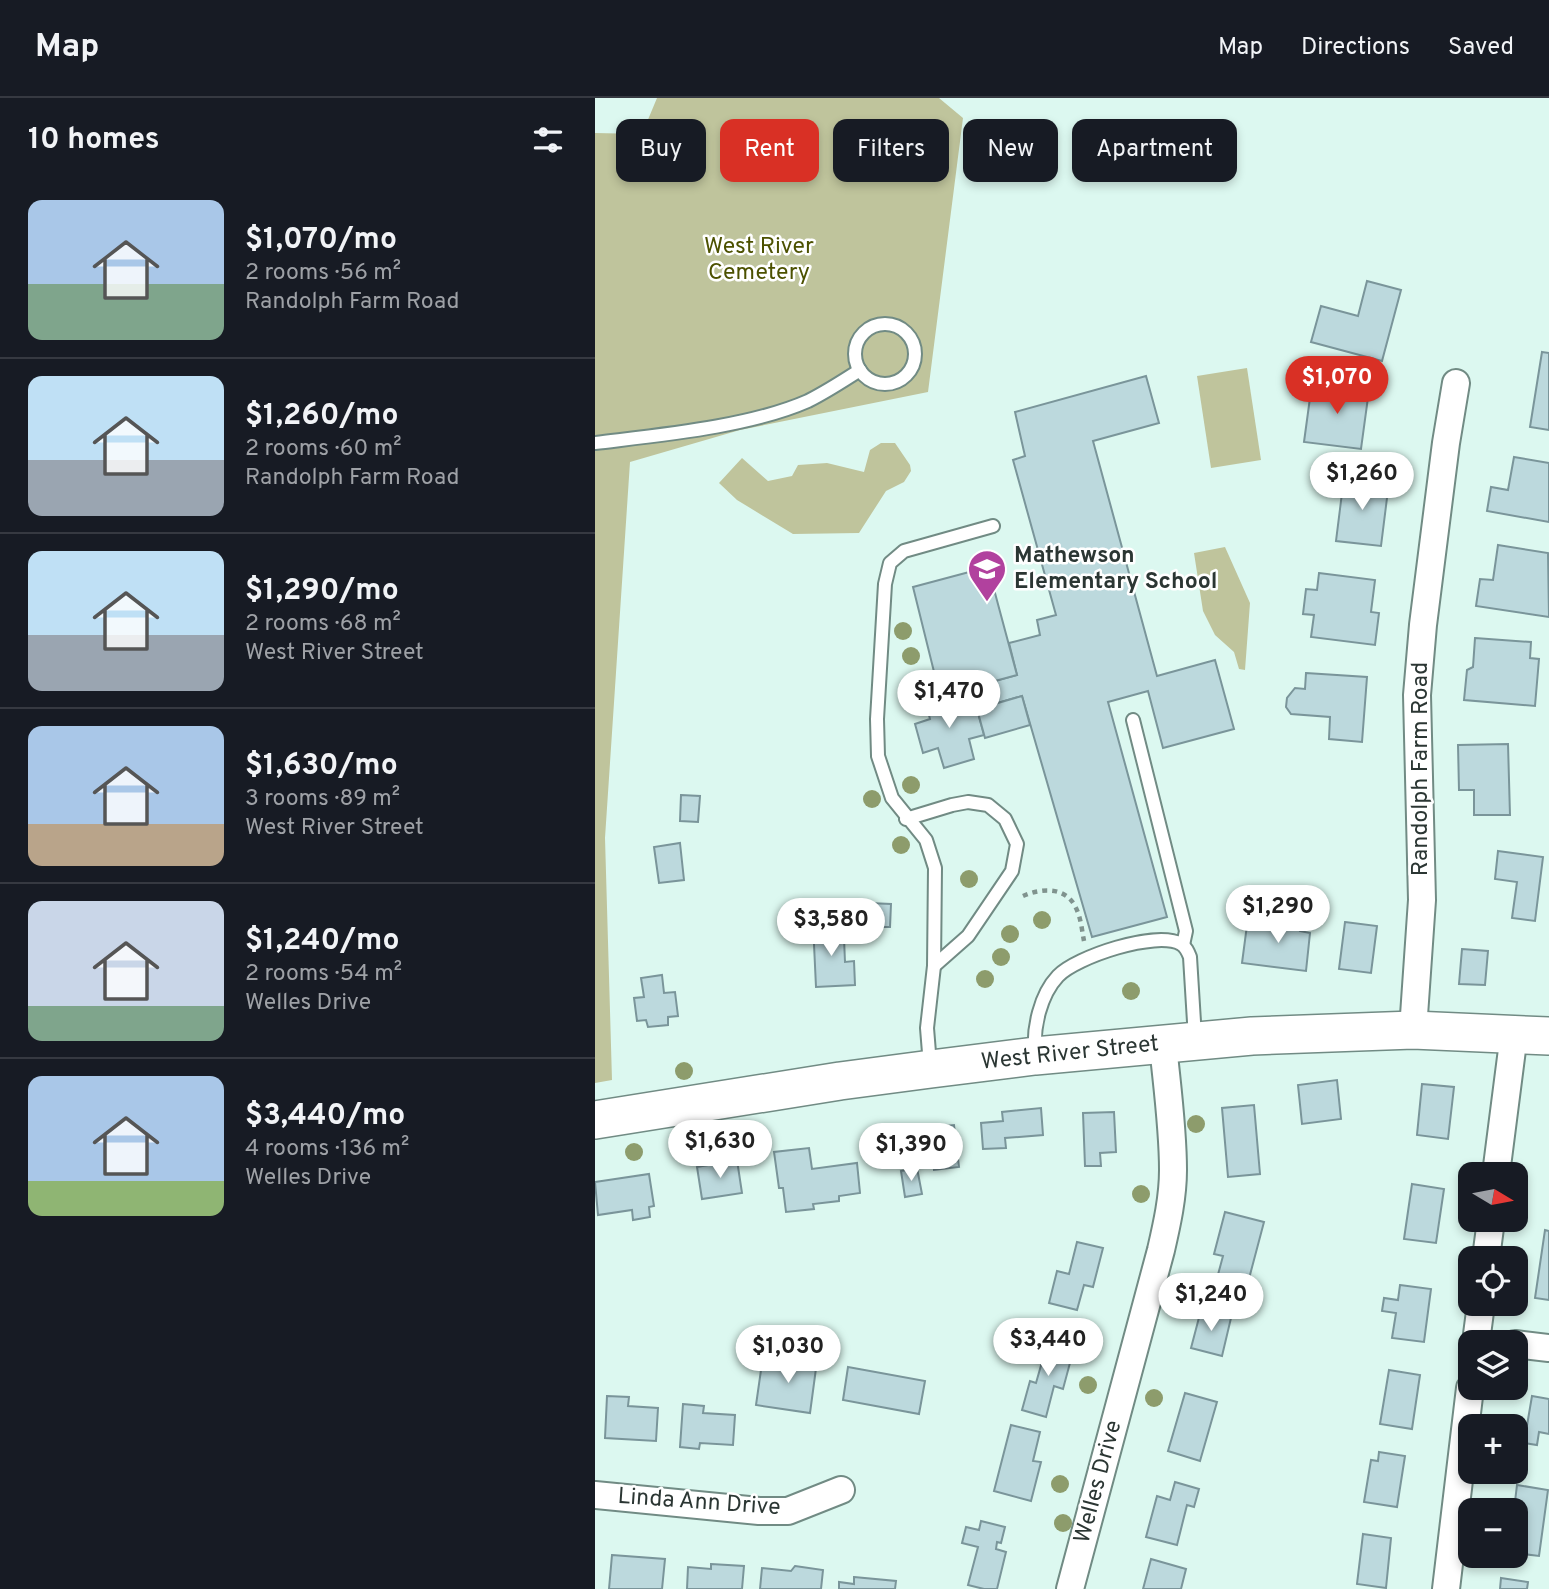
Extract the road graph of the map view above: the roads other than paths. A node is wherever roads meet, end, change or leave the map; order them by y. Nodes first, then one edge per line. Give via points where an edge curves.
1 (860, 370) junction
2 (1456, 383) dead end
3 (595, 443) edge
4 (993, 526) dead end
5 (1133, 720) dead end
6 (907, 818) junction
7 (1183, 945) junction
8 (934, 966) junction
9 (1413, 1030) junction
10 (1531, 1035) edge
11 (1179, 1043) junction
12 (1035, 1056) junction
13 (931, 1069) junction
14 (595, 1120) edge
15 (1499, 1162) edge
16 (1528, 1346) edge
17 (1549, 1349) edge
18 (1469, 1400) edge
19 (841, 1490) dead end
20 (595, 1495) edge
21 (1070, 1589) edge
22 (1446, 1589) edge

1 - 1 lane via 855,351 863,332 891,324 908,334 915,351 904,377 875,383
1 - 3 lane via 807,401 771,413 724,425
2 - 9 street, Randolph Farm Road via 1417,695 1422,900
4 - 6 lane via 904,551 887,572 878,756 892,797
5 - 7 lane via 1186,931
6 - 8 lane via 926,840 935,868
6 - 8 lane via 953,804 988,805 1005,819 1017,844 1005,882 968,936
7 - 11 lane via 1190,957
7 - 12 lane via 1147,941 1091,956 1064,970 1049,989 1040,1012
8 - 13 lane via 927,1028
9 - 10 street, West River Street
9 - 11 street, West River Street
10 - 15 street
11 - 12 street, West River Street
11 - 21 street, Welles Drive via 1170,1211
12 - 13 street, West River Street
13 - 14 street, West River Street
16 - 17 street
18 - 22 street
19 - 20 street, Linda Ann Drive via 788,1511

